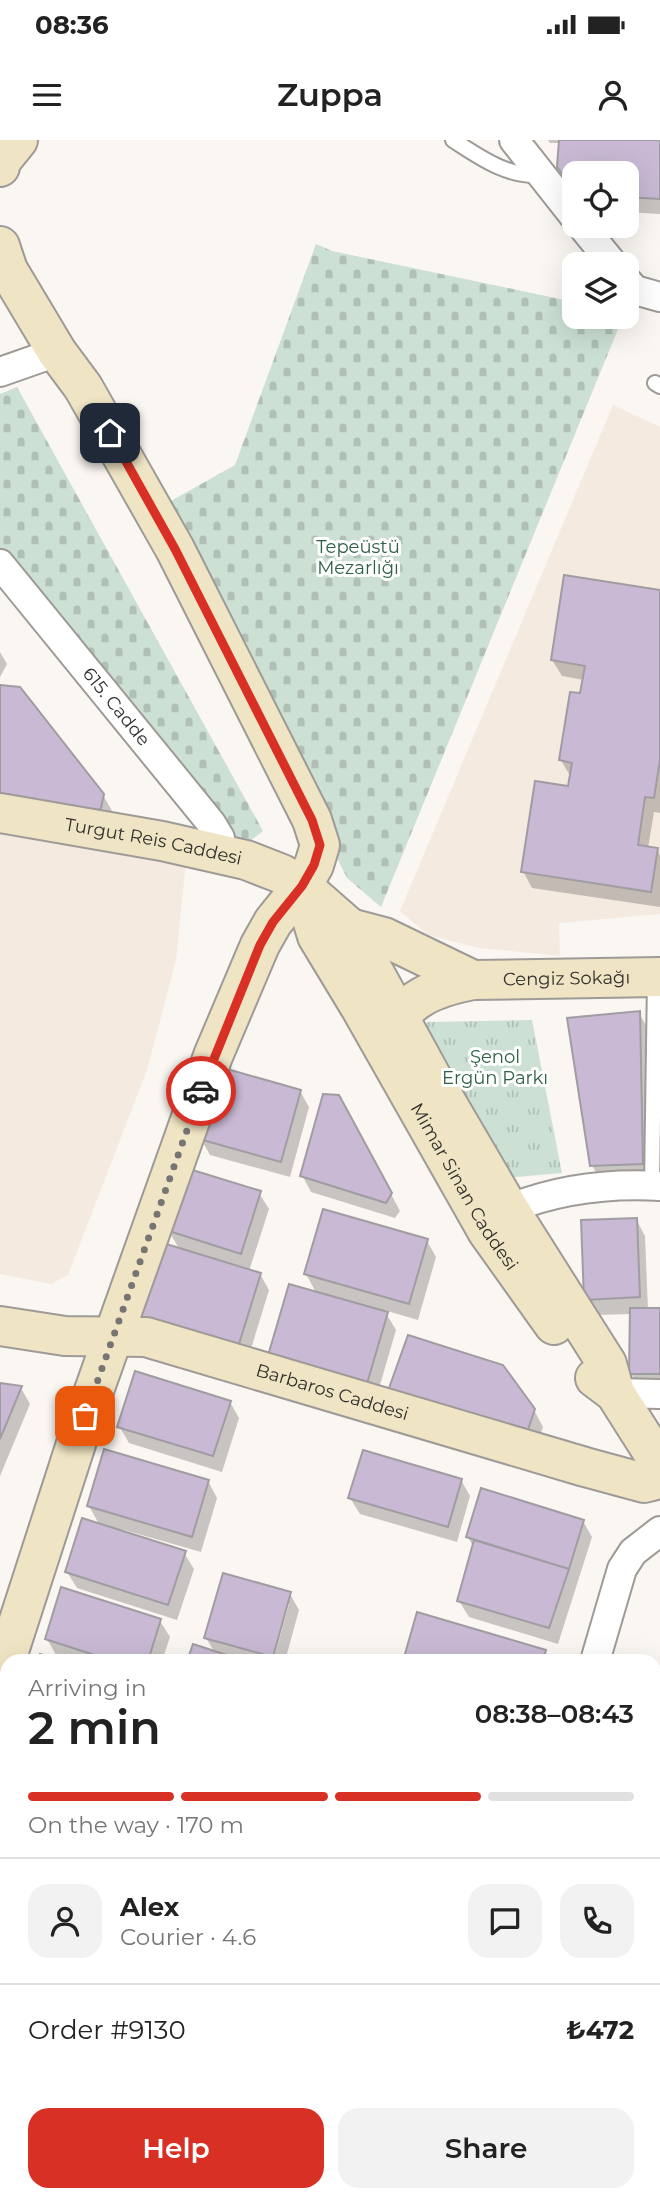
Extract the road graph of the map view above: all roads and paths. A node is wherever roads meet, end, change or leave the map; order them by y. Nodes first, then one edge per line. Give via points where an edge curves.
1 (453, 140) edge
2 (514, 140) edge
3 (541, 175) junction
4 (562, 201) edge
5 (592, 238) edge
6 (0, 246) edge
7 (603, 252) edge
8 (639, 291) edge
9 (660, 297) edge
10 (57, 352) junction
11 (0, 372) edge
12 (0, 564) edge
13 (0, 813) edge
14 (222, 853) junction
15 (302, 886) junction
16 (350, 929) junction
17 (658, 977) edge
18 (473, 980) junction
19 (399, 1016) junction
20 (392, 1066) junction
21 (656, 1185) edge
22 (509, 1209) junction
23 (0, 1326) edge
24 (114, 1337) junction
25 (615, 1393) junction
26 (660, 1394) edge
27 (660, 1464) edge
28 (660, 1479) edge
29 (660, 1531) edge
30 (8, 1654) edge
31 (597, 1654) edge

1 - 3 lane via 508,171
2 - 3 street
3 - 4 street
5 - 7 street
6 - 10 street via 8,270
8 - 9 street
10 - 11 street
10 - 15 street via 83,387 175,549 312,820 320,845
12 - 14 street, 615. Cadde via 211,823
13 - 14 street, Turgut Reis Caddesi
14 - 15 street, Turgut Reis Caddesi
15 - 16 street, Turgut Reis Caddesi
15 - 20 street, Mimar Sinan Caddesi via 317,936
15 - 24 street via 260,945 218,1044
16 - 18 street, Cengiz Sokağı via 384,937
16 - 19 street
17 - 18 street, Cengiz Sokağı
17 - 21 lane
18 - 19 street, Cengiz Sokağı via 450,984 417,999
19 - 20 street via 388,1051
19 - 22 street
20 - 25 street, Mimar Sinan Caddesi via 487,1231 589,1373
21 - 22 street via 580,1188 539,1196
22 - 25 street via 607,1364
23 - 24 street, Barbaros Caddesi via 65,1336
24 - 28 street, Barbaros Caddesi via 146,1338 644,1483
24 - 30 street
25 - 26 street
25 - 27 street, Mimar Sinan Caddesi
29 - 31 street via 633,1552 622,1569

